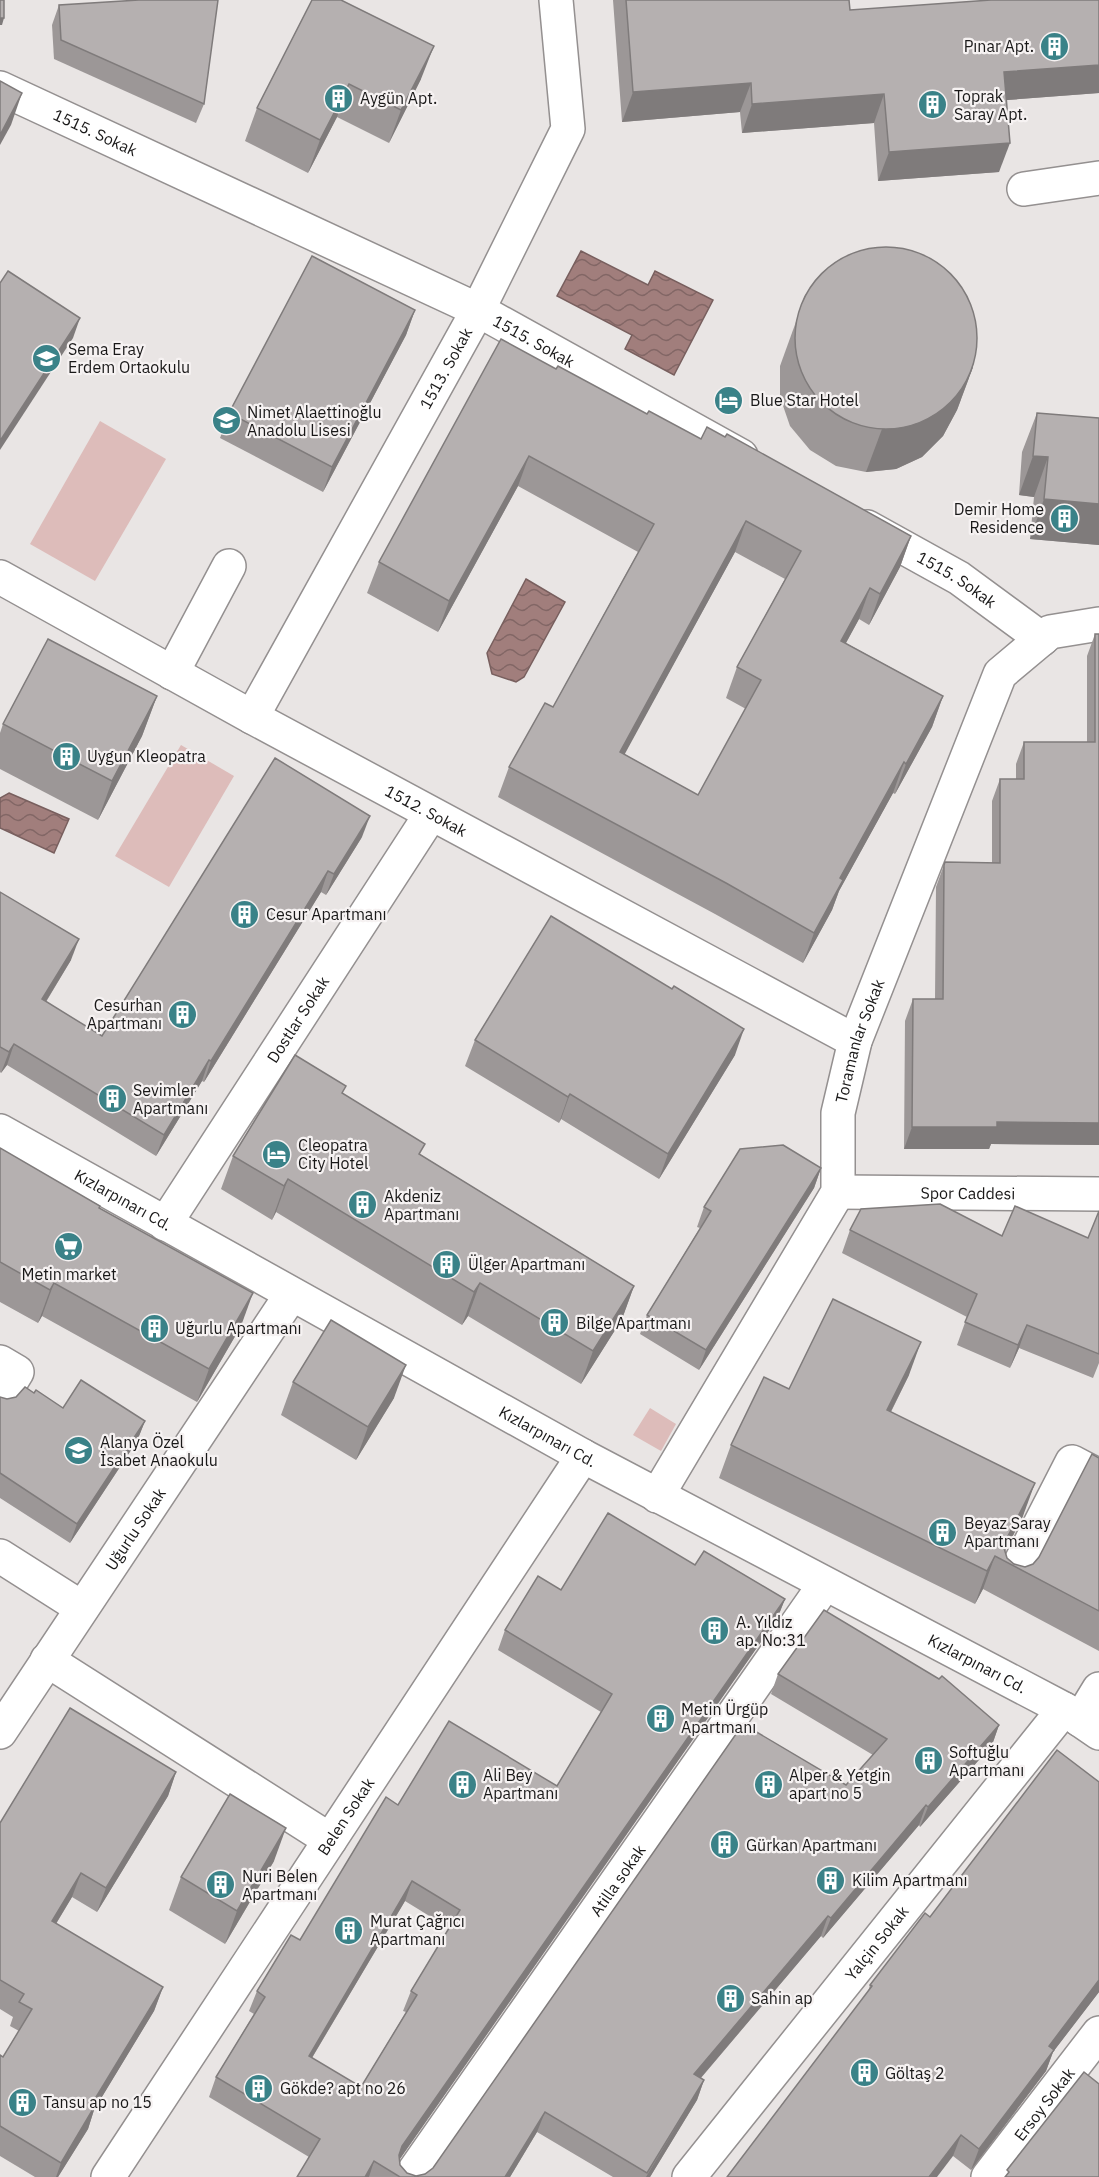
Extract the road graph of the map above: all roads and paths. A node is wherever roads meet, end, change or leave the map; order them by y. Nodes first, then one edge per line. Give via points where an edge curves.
1 (556, 0) edge
2 (0, 88) edge
3 (1099, 178) edge
4 (1024, 189) dead end
5 (478, 310) junction
6 (771, 473) edge
7 (844, 514) edge
8 (230, 566) dead end
9 (0, 578) edge
10 (1099, 624) edge
11 (1042, 639) junction
12 (172, 673) junction
13 (252, 717) junction
14 (431, 814) junction
15 (855, 1041) junction
16 (0, 1131) edge
17 (838, 1192) junction
18 (1099, 1194) edge
19 (165, 1224) junction
20 (291, 1295) junction
21 (0, 1362) edge
22 (0, 1400) edge
23 (583, 1456) junction
24 (1099, 1476) edge
25 (657, 1496) junction
26 (0, 1556) edge
27 (1011, 1581) edge
28 (825, 1584) junction
29 (82, 1608) junction
30 (47, 1660) junction
31 (1099, 1689) edge
32 (1081, 1721) edge
33 (0, 1732) edge
34 (330, 1840) junction
35 (1098, 2035) edge
36 (108, 2177) edge
37 (410, 2177) edge
38 (689, 2177) edge
39 (988, 2177) edge

1 - 5 street, 1513. Sokak via 568,129
2 - 5 street, 1515. Sokak
3 - 4 street
5 - 6 street, 1515. Sokak
5 - 13 street, 1513. Sokak
7 - 11 street, 1515. Sokak via 959,578
8 - 12 street
9 - 12 street, 1512. Sokak
10 - 11 street, Toramanlar Sokak via 1050,632
11 - 15 street, Toramanlar Sokak via 1000,674
12 - 13 street, 1512. Sokak
13 - 14 street, 1512. Sokak
14 - 15 street, 1512. Sokak
14 - 19 street, Dostlar Sokak
15 - 17 street, Toramanlar Sokak via 838,1113
16 - 19 street, Kızlarpınarı Cd.
17 - 18 street, Spor Caddesi
17 - 25 street
19 - 20 street, Kızlarpınarı Cd.
20 - 23 street, Kızlarpınarı Cd.
20 - 29 street, Uğurlu Sokak
21 - 22 street via 17,1372
23 - 25 street, Kızlarpınarı Cd.
23 - 34 street, Belen Sokak
24 - 27 street via 1071,1462
25 - 28 street, Kızlarpınarı Cd.
26 - 29 street
28 - 32 street, Kızlarpınarı Cd.
28 - 37 street, Atilla sokak
29 - 30 street, Uğurlu Sokak
30 - 33 street, Uğurlu Sokak
30 - 34 street
31 - 32 street, Yalçin Sokak
32 - 38 street, Yalçin Sokak
34 - 36 street, Belen Sokak
35 - 39 street, Ersoy Sokak

